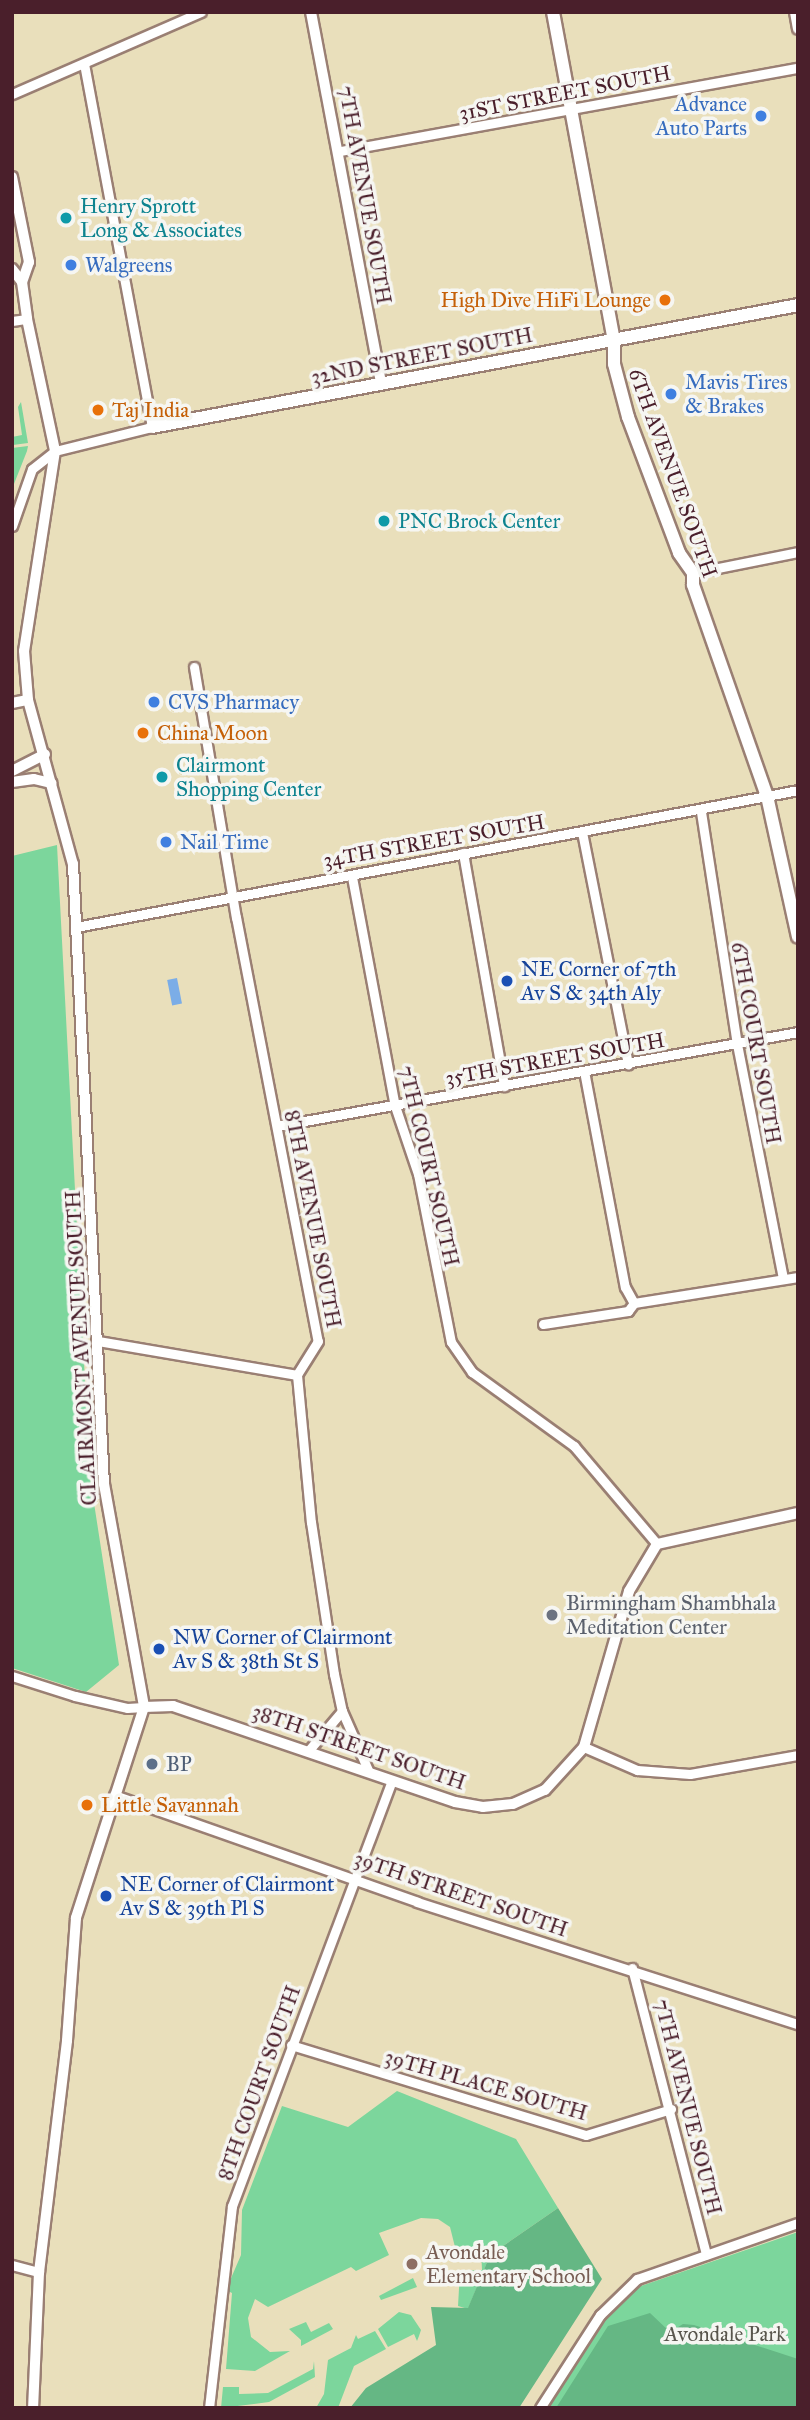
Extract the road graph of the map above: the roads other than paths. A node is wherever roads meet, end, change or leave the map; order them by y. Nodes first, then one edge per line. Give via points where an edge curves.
1 (201, 12) edge
2 (311, 12) edge
3 (553, 12) edge
4 (794, 12) edge
5 (798, 29) edge
6 (84, 64) junction
7 (798, 68) edge
8 (12, 94) edge
9 (572, 108) junction
10 (340, 151) junction
11 (12, 177) edge
12 (12, 269) edge
13 (22, 282) junction
14 (798, 305) edge
15 (27, 318) junction
16 (12, 321) edge
17 (614, 340) junction
18 (381, 384) junction
19 (152, 427) junction
20 (55, 451) junction
21 (12, 526) edge
22 (798, 552) edge
23 (693, 573) junction
24 (194, 667) dead end
25 (28, 700) junction
26 (12, 704) edge
27 (46, 754) junction
28 (12, 771) edge
29 (12, 782) edge
30 (52, 783) junction
31 (798, 790) edge
32 (767, 796) junction
33 (701, 812) junction
34 (582, 832) junction
35 (463, 853) junction
36 (352, 877) junction
37 (235, 895) junction
38 (76, 927) junction
39 (798, 937) edge
40 (798, 1032) edge
41 (737, 1044) junction
42 (628, 1063) junction
43 (584, 1072) junction
44 (504, 1086) junction
45 (395, 1106) junction
46 (277, 1126) junction
47 (798, 1277) edge
48 (783, 1279) junction
49 (634, 1303) junction
50 (543, 1324) dead end
51 (98, 1341) junction
52 (297, 1375) junction
53 (798, 1513) edge
54 (657, 1544) junction
55 (12, 1676) edge
56 (144, 1707) junction
57 (342, 1711) junction
58 (584, 1747) junction
59 (309, 1751) junction
60 (798, 1755) edge
61 (368, 1769) junction
62 (391, 1782) junction
63 (114, 1795) junction
64 (354, 1877) junction
65 (632, 1968) junction
66 (798, 2024) edge
67 (291, 2045) junction
68 (671, 2109) junction
69 (798, 2223) edge
70 (706, 2255) junction
71 (12, 2265) edge
72 (39, 2272) junction
73 (33, 2408) edge
74 (209, 2408) edge
75 (540, 2408) edge

1 - 6 street
2 - 10 street, 7TH AVENUE SOUTH
3 - 9 main road, 6TH AVENUE SOUTH
4 - 5 street
6 - 8 street
6 - 19 street
7 - 9 street, 31ST STREET SOUTH
9 - 10 street, 31ST STREET SOUTH
9 - 17 main road, 6TH AVENUE SOUTH
10 - 18 street, 7TH AVENUE SOUTH
11 - 13 street, CLAIRMONT AVENUE SOUTH via 29,262
12 - 13 street, CLAIRMONT AVENUE SOUTH
13 - 15 street, CLAIRMONT AVENUE SOUTH
14 - 17 main road, 32ND STREET SOUTH
15 - 16 street
15 - 20 street, CLAIRMONT AVENUE SOUTH
17 - 18 main road, 32ND STREET SOUTH
17 - 23 main road, 6TH AVENUE SOUTH via 614,364 628,417 679,553
18 - 19 main road, 32ND STREET SOUTH
19 - 20 street, 32ND STREET SOUTH
20 - 21 street via 32,469
20 - 25 street, CLAIRMONT AVENUE SOUTH via 24,651
22 - 23 street
23 - 32 main road, 6TH AVENUE SOUTH
24 - 37 street, 8TH AVENUE SOUTH
25 - 26 street
25 - 27 street, CLAIRMONT AVENUE SOUTH
27 - 28 street
27 - 30 street, CLAIRMONT AVENUE SOUTH
29 - 30 street via 34,779
30 - 38 street, CLAIRMONT AVENUE SOUTH via 73,864
31 - 32 street, 34TH STREET SOUTH
32 - 33 street, 34TH STREET SOUTH
32 - 39 main road, 6TH AVENUE SOUTH
33 - 34 street, 34TH STREET SOUTH
33 - 41 street, 6TH COURT SOUTH
34 - 35 street, 34TH STREET SOUTH
34 - 42 street
35 - 36 street, 34TH STREET SOUTH
35 - 44 street
36 - 37 street, 34TH STREET SOUTH
36 - 45 street, 7TH COURT SOUTH
37 - 38 street, 34TH STREET SOUTH
37 - 46 street, 8TH AVENUE SOUTH
38 - 51 street, CLAIRMONT AVENUE SOUTH
40 - 41 street, 35TH STREET SOUTH
41 - 42 street, 35TH STREET SOUTH
41 - 48 street, 6TH COURT SOUTH
42 - 43 street, 35TH STREET SOUTH
43 - 44 street, 35TH STREET SOUTH
43 - 49 street via 625,1287
44 - 45 street, 35TH STREET SOUTH
45 - 46 street, 35TH STREET SOUTH
45 - 54 street, 7TH COURT SOUTH via 418,1174 451,1342 471,1372 575,1446
46 - 52 street, 8TH AVENUE SOUTH via 318,1341
47 - 48 street
48 - 49 street
49 - 50 street via 628,1311
51 - 52 street
51 - 56 street, CLAIRMONT AVENUE SOUTH via 104,1484
52 - 57 street via 311,1522
53 - 54 street
54 - 58 street via 629,1591
55 - 56 street, 38TH STREET SOUTH via 75,1696 127,1708
56 - 59 street, 38TH STREET SOUTH via 173,1706
56 - 63 street, CLAIRMONT AVENUE SOUTH
57 - 59 street
57 - 61 street
58 - 60 street via 637,1770 690,1774
58 - 62 street, 38TH STREET SOUTH via 545,1790 513,1804 483,1807
59 - 61 street, 38TH STREET SOUTH
61 - 62 street, 38TH STREET SOUTH
62 - 64 street, 8TH COURT SOUTH
63 - 64 street, 39TH STREET SOUTH
63 - 72 street, CLAIRMONT AVENUE SOUTH via 76,1918 67,2041
64 - 65 street, 39TH STREET SOUTH via 430,1906
64 - 67 street, 8TH COURT SOUTH
65 - 66 street, 39TH STREET SOUTH
65 - 68 street, 7TH AVENUE SOUTH
67 - 68 street, 39TH PLACE SOUTH via 586,2135
67 - 74 street, 8TH COURT SOUTH via 229,2217
68 - 70 street, 7TH AVENUE SOUTH
69 - 70 street
70 - 75 street via 637,2279 616,2297
71 - 72 street
72 - 73 street, CLAIRMONT AVENUE SOUTH

